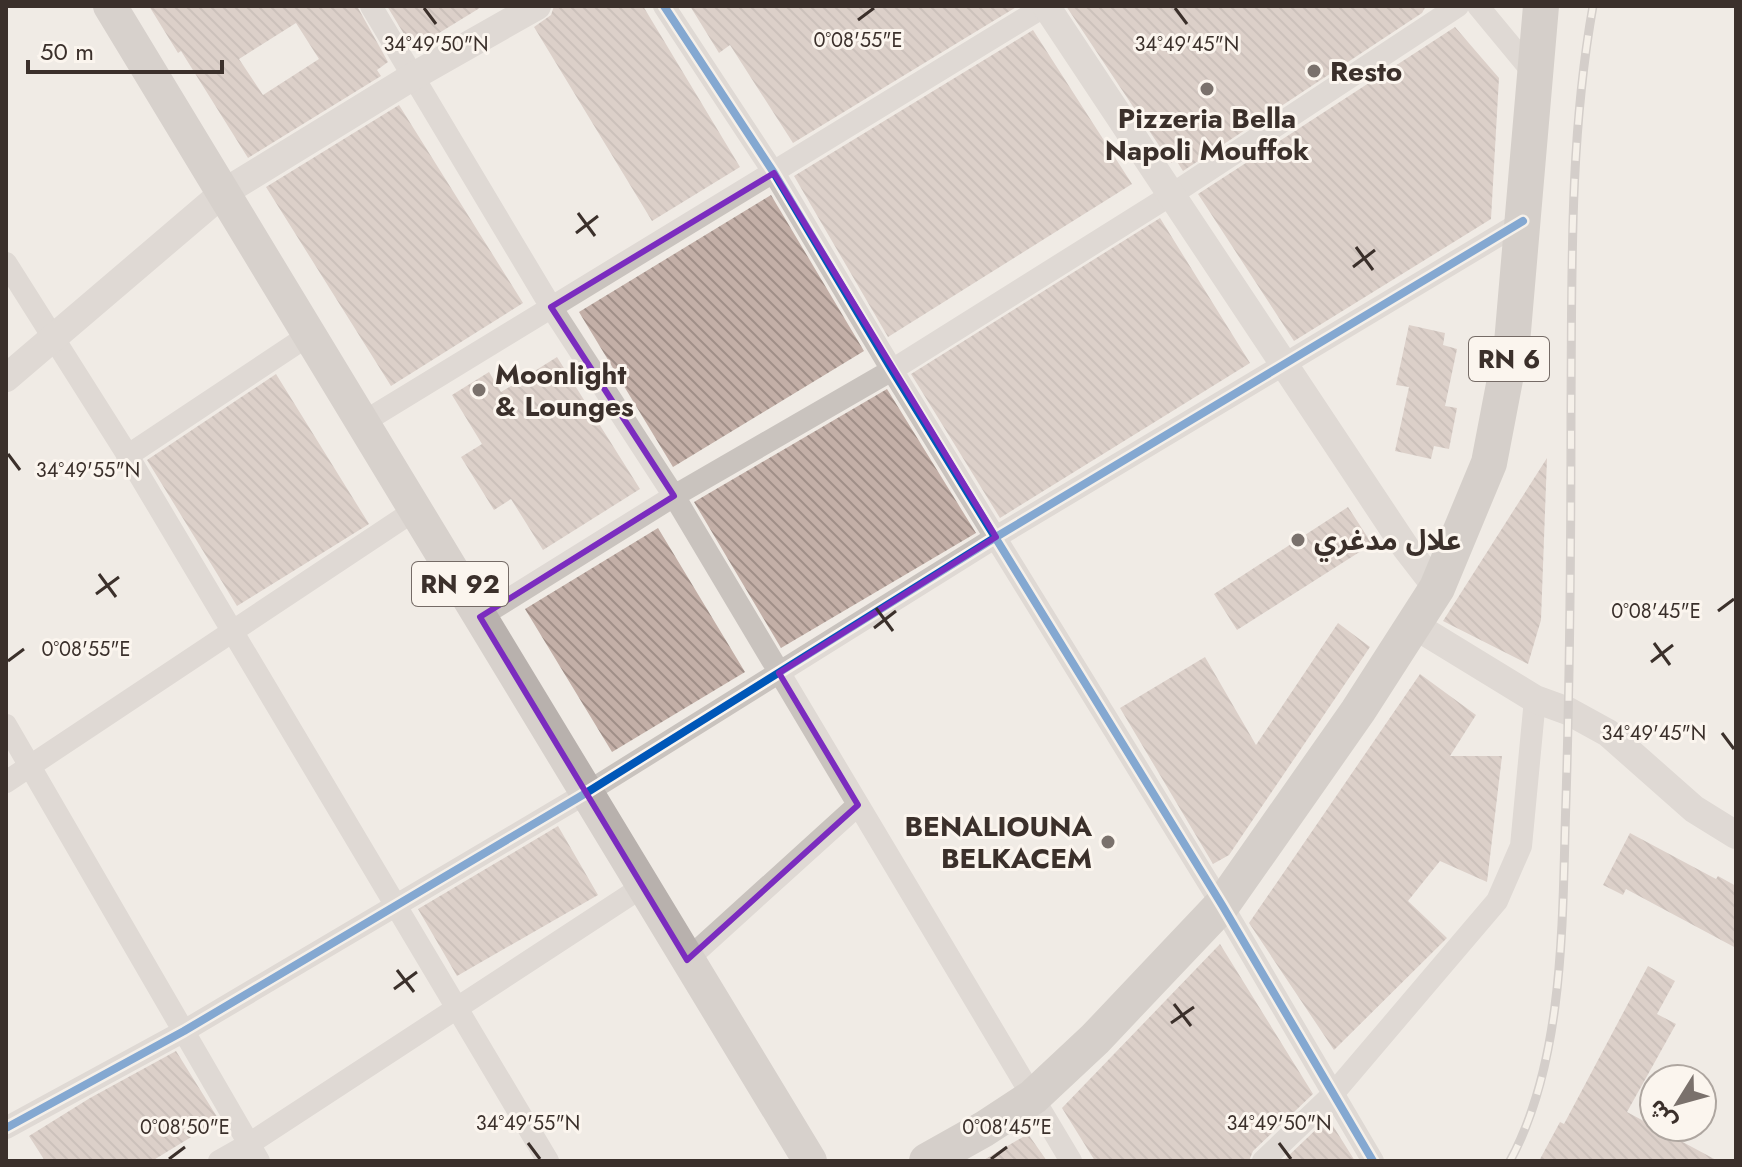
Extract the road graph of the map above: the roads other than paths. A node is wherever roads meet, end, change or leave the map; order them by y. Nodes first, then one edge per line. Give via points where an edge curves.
1 (371, 6) edge
2 (537, 6) edge
3 (664, 6) edge
4 (1046, 6) edge
5 (1458, 6) edge
6 (1478, 6) edge
7 (1541, 6) edge
8 (1551, 6) edge
9 (112, 7) edge
10 (1536, 76) junction
11 (412, 77) junction
12 (774, 173) junction
13 (223, 193) junction
14 (1171, 195) junction
15 (1523, 221) junction
16 (6, 263) edge
17 (551, 307) junction
18 (309, 335) junction
19 (54, 339) junction
20 (1285, 366) junction
21 (892, 370) junction
22 (6, 378) edge
23 (362, 423) junction
24 (127, 456) junction
25 (674, 496) junction
26 (415, 510) junction
27 (996, 537) junction
28 (1437, 588) junction
29 (480, 617) junction
30 (1414, 625) junction
31 (231, 631) junction
32 (779, 673) junction
33 (1535, 699) junction
34 (6, 725) edge
35 (31, 767) junction
36 (6, 782) edge
37 (586, 793) junction
38 (858, 805) junction
39 (1736, 835) edge
40 (642, 887) junction
41 (393, 905) junction
42 (1222, 905) junction
43 (687, 960) junction
44 (456, 1009) junction
45 (184, 1031) junction
46 (1332, 1095) junction
47 (1033, 1097) junction
48 (6, 1128) edge
49 (254, 1152) edge
50 (219, 1161) edge
51 (548, 1161) edge
52 (810, 1161) edge
53 (927, 1161) edge
54 (1071, 1161) edge
55 (1263, 1161) edge
56 (1373, 1161) edge

1 - 11 street
2 - 11 street
3 - 12 street
4 - 12 street
4 - 14 street
5 - 14 street
6 - 10 street
7 - 10 highway, RN 6
8 - 10 highway, RN 6
9 - 13 main road, RN 92
10 - 15 highway, RN 6
11 - 13 street
11 - 17 street
12 - 17 street
12 - 21 street
13 - 18 main road, RN 92
13 - 19 street
14 - 20 street
14 - 21 street
15 - 20 street
15 - 28 highway, RN 6 via 1512,343 1489,463
16 - 19 street
17 - 23 street
17 - 25 street
18 - 23 main road, RN 92
18 - 24 street
19 - 22 street
19 - 24 street
20 - 27 street
20 - 28 street
21 - 25 street
21 - 27 street
23 - 26 main road, RN 92
24 - 31 street
25 - 29 street
25 - 32 street
26 - 29 main road, RN 92
26 - 31 street
27 - 32 street
27 - 42 street
28 - 30 highway, RN 6
29 - 37 main road, RN 92
30 - 33 street
30 - 42 highway, RN 6
31 - 35 street
31 - 41 street
32 - 37 street
32 - 38 street
33 - 39 street via 1608,733 1694,809
33 - 46 street via 1521,846 1497,901
34 - 35 street
35 - 36 street
35 - 45 street
37 - 40 main road, RN 92
37 - 41 street
38 - 43 street
38 - 47 street
40 - 43 main road, RN 92
40 - 44 street
41 - 44 street
41 - 45 street
42 - 46 street
42 - 47 highway, RN 6
43 - 52 main road, RN 92
44 - 49 street
44 - 51 street
45 - 48 street
45 - 49 street
46 - 55 street
46 - 56 street
47 - 53 highway, RN 6
47 - 54 street
49 - 50 street

